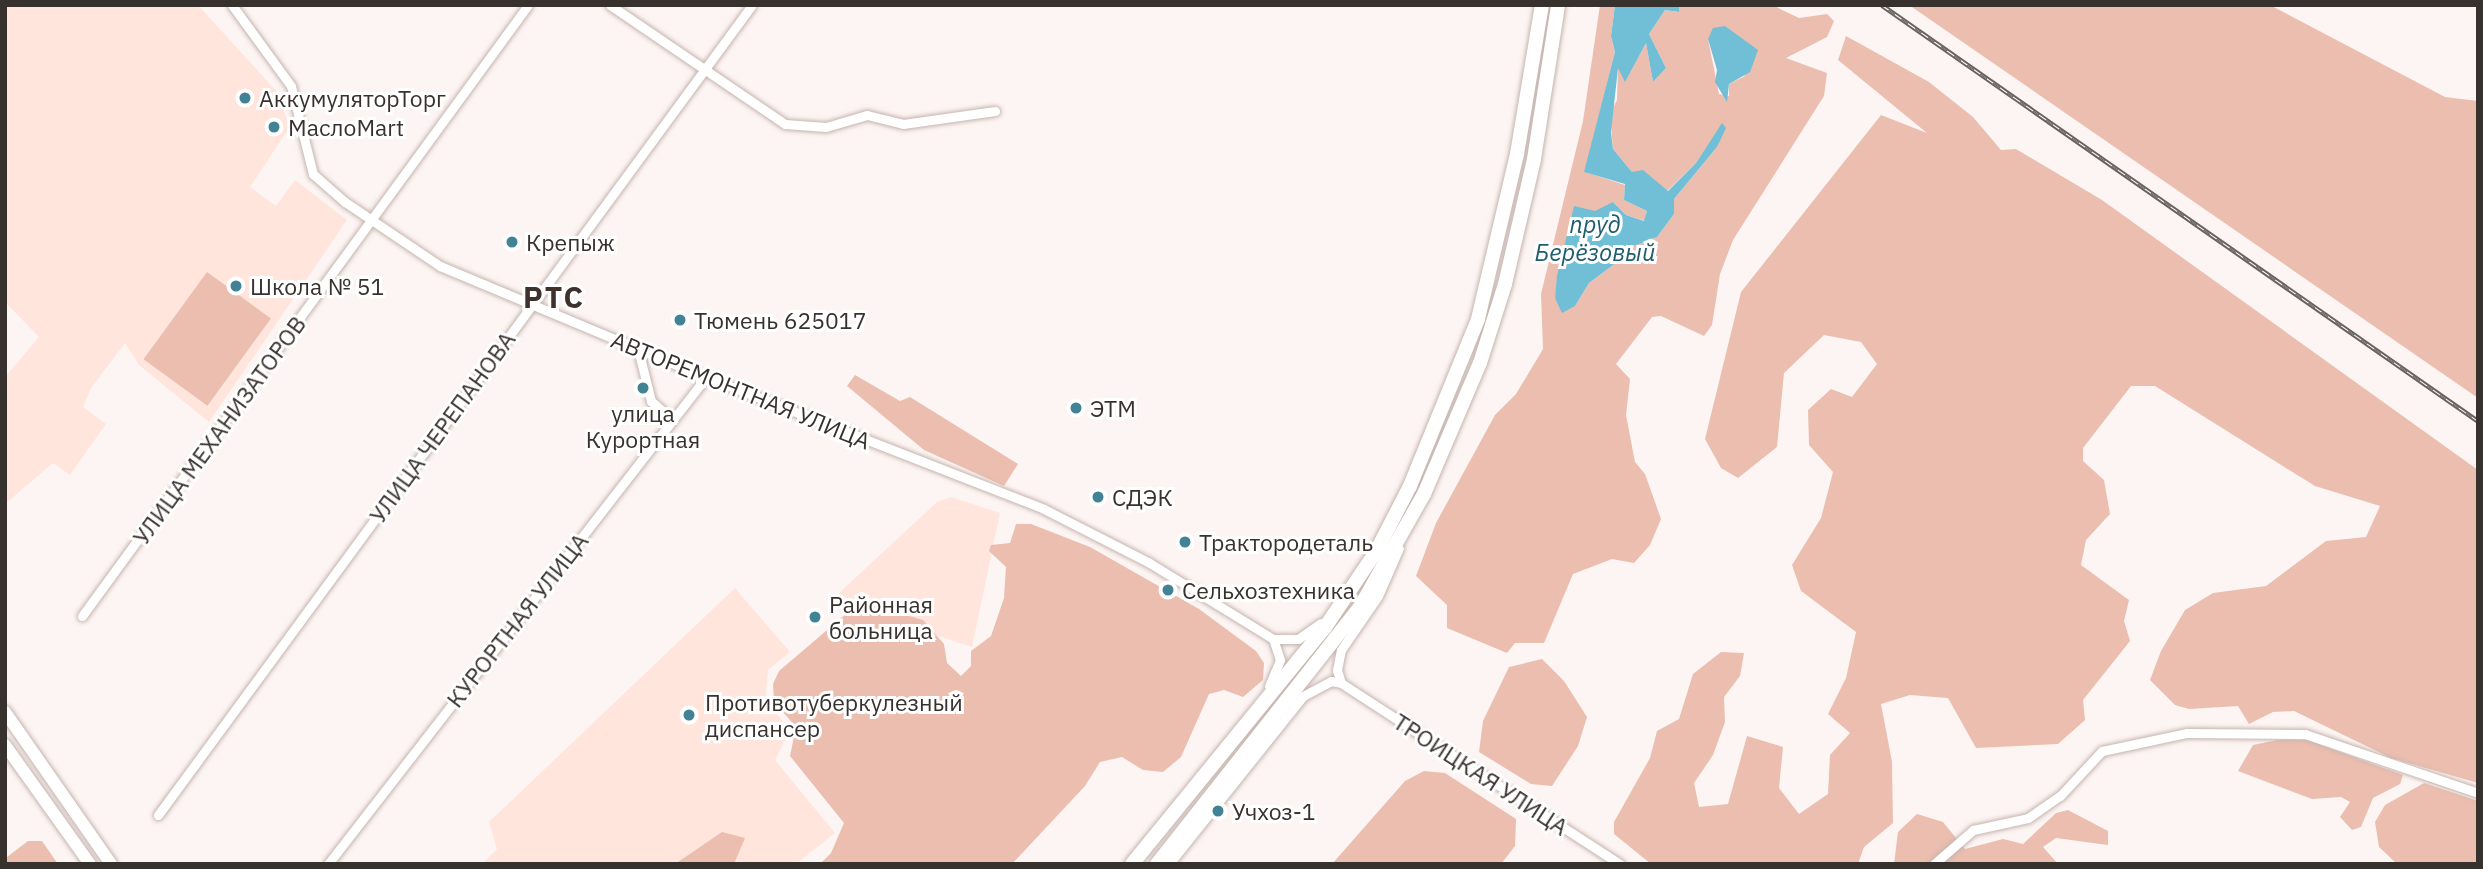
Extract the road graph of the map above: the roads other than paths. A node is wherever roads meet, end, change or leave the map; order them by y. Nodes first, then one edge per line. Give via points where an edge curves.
1 (232, 5) edge
2 (528, 5) edge
3 (610, 5) edge
4 (752, 5) edge
5 (1542, 5) edge
6 (1558, 5) edge
7 (705, 69) junction
8 (995, 111) dead end
9 (372, 221) junction
10 (530, 306) junction
11 (638, 349) junction
12 (706, 377) junction
13 (673, 419) junction
14 (1405, 530) junction
15 (1377, 550) junction
16 (82, 616) dead end
17 (1273, 639) junction
18 (1341, 683) junction
19 (5, 712) edge
20 (5, 745) edge
21 (1198, 784) junction
22 (2478, 793) edge
23 (158, 815) dead end
24 (90, 864) edge
25 (111, 864) edge
26 (328, 864) edge
27 (1132, 864) edge
28 (1157, 864) edge
29 (1169, 864) edge
30 (1620, 864) edge
31 (1934, 864) edge

1 - 9 street, АВТОРЕМОНТНАЯ УЛИЦА via 291,86 313,174
2 - 9 street, УЛИЦА МЕХАНИЗАТОРОВ
3 - 7 street
4 - 7 street, УЛИЦА ЧЕРЕПАНОВА
5 - 15 highway via 1517,154 1478,319 1428,447
6 - 14 highway via 1534,159 1493,327 1464,405
7 - 8 street via 785,124 827,127 867,116 903,124
7 - 10 street, УЛИЦА ЧЕРЕПАНОВА
9 - 10 street, АВТОРЕМОНТНАЯ УЛИЦА via 440,266
9 - 16 street, УЛИЦА МЕХАНИЗАТОРОВ
10 - 11 street, АВТОРЕМОНТНАЯ УЛИЦА
10 - 23 street, УЛИЦА ЧЕРЕПАНОВА
11 - 12 street, АВТОРЕМОНТНАЯ УЛИЦА
11 - 13 street via 652,401
12 - 13 street, КУРОРТНАЯ УЛИЦА
12 - 17 street, АВТОРЕМОНТНАЯ УЛИЦА via 1096,533
13 - 26 street, КУРОРТНАЯ УЛИЦА
14 - 18 street via 1378,596 1341,650 1337,670
14 - 28 highway via 1337,638
15 - 17 street via 1319,626 1297,639
15 - 21 highway via 1324,629
17 - 21 street via 1280,660 1276,677 1221,746
18 - 29 street via 1320,683 1303,696
18 - 30 street, ТРОИЦКАЯ УЛИЦА
19 - 25 main road
20 - 24 main road
21 - 27 highway
22 - 31 street via 2305,734 2187,733 2102,751 2060,796 2028,818 1973,830

